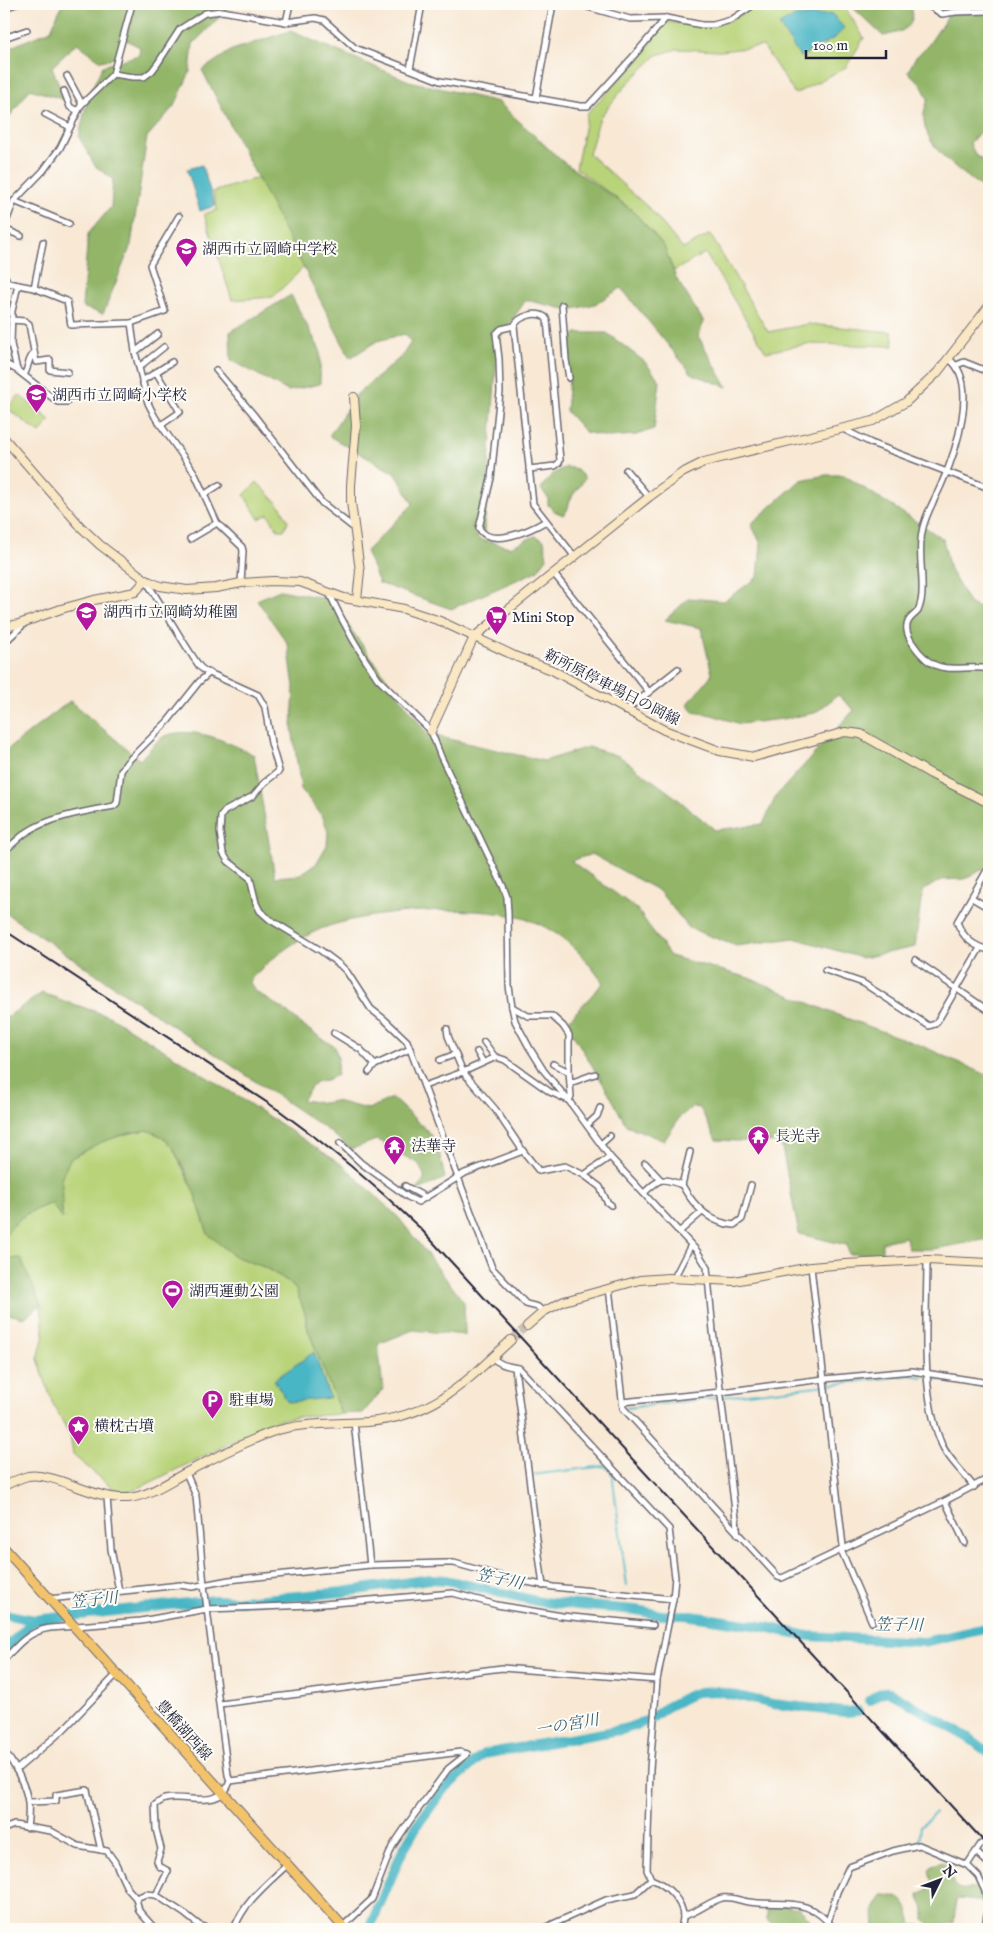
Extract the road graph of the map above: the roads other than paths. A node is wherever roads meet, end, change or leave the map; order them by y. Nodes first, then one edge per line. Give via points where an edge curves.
1 (16, 4) edge
2 (132, 4) edge
3 (290, 4) edge
4 (422, 4) edge
5 (553, 4) edge
6 (577, 4) edge
7 (755, 4) edge
8 (926, 4) edge
9 (4, 8) edge
10 (989, 12) edge
11 (666, 18) junction
12 (286, 22) junction
13 (28, 30) dead end
14 (4, 38) edge
15 (410, 69) junction
16 (113, 74) junction
17 (66, 76) dead end
18 (64, 91) dead end
19 (536, 98) junction
20 (82, 104) junction
21 (78, 111) junction
22 (44, 114) dead end
23 (70, 127) junction
24 (14, 202) junction
25 (180, 216) dead end
26 (5, 217) edge
27 (69, 224) dead end
28 (4, 228) edge
29 (21, 236) dead end
30 (43, 242) dead end
31 (4, 274) edge
32 (6, 284) edge
33 (18, 285) junction
34 (34, 288) junction
35 (562, 305) dead end
36 (989, 306) edge
37 (12, 320) junction
38 (131, 323) junction
39 (514, 326) junction
40 (158, 334) dead end
41 (164, 347) dead end
42 (135, 352) junction
43 (34, 353) junction
44 (949, 359) junction
45 (28, 362) junction
46 (36, 362) junction
47 (172, 362) dead end
48 (4, 363) edge
49 (957, 365) junction
50 (139, 367) junction
51 (17, 370) junction
52 (216, 370) dead end
53 (68, 372) dead end
54 (156, 372) junction
55 (989, 372) edge
56 (24, 375) junction
57 (569, 378) dead end
58 (142, 381) junction
59 (354, 397) dead end
60 (66, 402) dead end
61 (161, 425) junction
62 (843, 429) junction
63 (4, 438) edge
64 (529, 469) junction
65 (626, 470) dead end
66 (947, 472) junction
67 (218, 485) dead end
68 (989, 488) edge
69 (205, 494) junction
70 (649, 497) junction
71 (546, 521) junction
72 (218, 523) junction
73 (354, 528) junction
74 (190, 539) dead end
75 (575, 557) junction
76 (554, 574) junction
77 (146, 580) junction
78 (241, 583) junction
79 (329, 593) junction
80 (357, 600) junction
81 (28, 620) junction
82 (4, 627) edge
83 (474, 637) junction
84 (4, 643) edge
85 (678, 669) dead end
86 (989, 669) edge
87 (209, 673) junction
88 (649, 692) junction
89 (625, 711) junction
90 (431, 731) junction
91 (989, 803) edge
92 (4, 846) edge
93 (989, 874) edge
94 (972, 898) junction
95 (989, 908) edge
96 (980, 948) junction
97 (989, 950) edge
98 (915, 960) dead end
99 (825, 970) dead end
100 (956, 988) junction
101 (512, 1007) junction
102 (989, 1010) edge
103 (447, 1029) dead end
104 (334, 1033) dead end
105 (484, 1042) dead end
106 (410, 1049) junction
107 (476, 1052) dead end
108 (456, 1054) junction
109 (495, 1058) junction
110 (440, 1060) dead end
111 (483, 1062) junction
112 (553, 1064) dead end
113 (375, 1065) junction
114 (369, 1072) dead end
115 (463, 1072) junction
116 (569, 1072) junction
117 (595, 1074) dead end
118 (570, 1083) junction
119 (424, 1086) junction
120 (568, 1100) junction
121 (600, 1108) dead end
122 (587, 1125) junction
123 (610, 1136) dead end
124 (340, 1144) dead end
125 (601, 1144) junction
126 (524, 1151) junction
127 (690, 1152) dead end
128 (610, 1157) junction
129 (644, 1163) dead end
130 (584, 1174) junction
131 (458, 1177) junction
132 (660, 1179) junction
133 (682, 1185) junction
134 (750, 1185) dead end
135 (405, 1186) dead end
136 (644, 1193) junction
137 (425, 1197) junction
138 (611, 1205) dead end
139 (702, 1212) junction
140 (679, 1232) junction
141 (691, 1245) junction
142 (927, 1260) junction
143 (989, 1262) edge
144 (811, 1267) junction
145 (674, 1278) junction
146 (709, 1281) junction
147 (609, 1288) junction
148 (543, 1312) junction
149 (527, 1326) tunnel mouth
150 (512, 1340) tunnel mouth
151 (492, 1358) junction
152 (515, 1368) junction
153 (927, 1374) junction
154 (824, 1379) junction
155 (989, 1383) edge
156 (722, 1392) junction
157 (622, 1402) junction
158 (354, 1422) junction
159 (186, 1473) junction
160 (989, 1478) edge
161 (4, 1486) edge
162 (974, 1487) junction
163 (107, 1497) junction
164 (945, 1502) junction
165 (738, 1535) junction
166 (965, 1543) dead end
167 (4, 1548) edge
168 (841, 1550) junction
169 (370, 1565) junction
170 (543, 1586) junction
171 (204, 1587) junction
172 (119, 1591) junction
173 (674, 1599) junction
174 (51, 1601) junction
175 (207, 1608) junction
176 (872, 1622) dead end
177 (71, 1624) junction
178 (653, 1625) dead end
179 (4, 1660) edge
180 (116, 1675) junction
181 (658, 1680) junction
182 (220, 1704) junction
183 (4, 1752) edge
184 (16, 1770) junction
185 (230, 1781) junction
186 (224, 1795) junction
187 (28, 1802) junction
188 (27, 1828) junction
189 (4, 1829) edge
190 (980, 1844) tunnel mouth
191 (101, 1850) junction
192 (976, 1852) junction
193 (989, 1864) edge
194 (287, 1865) junction
195 (967, 1865) junction
196 (651, 1879) junction
197 (156, 1895) junction
198 (136, 1898) junction
199 (988, 1908) edge
200 (683, 1916) junction
201 (828, 1922) junction
202 (341, 1928) edge
203 (155, 1929) edge
204 (211, 1929) edge
205 (234, 1929) edge
206 (542, 1929) edge
207 (682, 1929) edge
208 (834, 1929) edge
209 (985, 1929) edge

1 - 9 street
2 - 16 street
3 - 12 street
4 - 15 street
5 - 19 street
6 - 11 street via 630,19
7 - 11 street via 731,20 713,24
8 - 10 street via 942,14
11 - 19 street via 588,106
12 - 15 street via 324,20 355,48
12 - 16 street via 222,10 210,11 180,29 152,71 144,77
13 - 14 street
15 - 19 street via 440,81
16 - 20 street
17 - 20 street
18 - 21 street via 70,108
20 - 21 street
21 - 23 street
22 - 23 street
23 - 24 street via 43,171
24 - 26 street
24 - 27 street
25 - 38 street via 150,265 166,311
26 - 28 street
28 - 29 street
30 - 34 street
31 - 32 street
32 - 33 street
33 - 34 street
33 - 37 street
34 - 38 street via 67,301 71,324
35 - 57 street
36 - 44 street
37 - 43 street via 29,324
37 - 51 street via 11,344
38 - 42 street
39 - 64 street
39 - 64 street via 522,317 539,314 547,320 560,460 554,466
39 - 71 street via 501,329 496,334 500,392 491,478 479,528 484,534 505,538
40 - 42 street
41 - 50 street
42 - 50 street
43 - 45 street
43 - 46 street
44 - 49 street
44 - 62 street via 906,402 873,420
45 - 46 street
45 - 56 street
46 - 53 street via 50,360 50,370
47 - 54 street
48 - 51 street
49 - 55 street via 964,362
49 - 66 street via 965,390 959,433
50 - 58 street
51 - 56 street
52 - 73 street via 322,503
54 - 58 street
54 - 61 street via 180,412
56 - 60 street via 58,402
58 - 61 street via 150,406
59 - 73 street via 356,426 351,485
61 - 69 street via 194,472
62 - 66 street
62 - 70 street via 704,462 682,473
63 - 77 street, 新所原停車場日の岡線 via 100,545
64 - 71 street via 533,504
65 - 70 street
66 - 68 street
66 - 86 street via 927,513 922,532 919,555 921,601 918,611 908,621 907,632 927,660 938,667
67 - 69 street
69 - 72 street
70 - 75 street
71 - 75 street
72 - 74 street
72 - 78 street via 242,547
73 - 80 street via 360,572
75 - 76 street
76 - 83 street
76 - 88 street
77 - 78 street, 新所原停車場日の岡線 via 160,586 187,590
77 - 81 street via 134,592
77 - 87 street via 186,648 200,667
78 - 79 street, 新所原停車場日の岡線 via 300,582
79 - 80 street, 新所原停車場日の岡線
79 - 90 street via 372,670
80 - 83 street, 新所原停車場日の岡線 via 426,615
81 - 82 street
81 - 84 street
83 - 89 street, 新所原停車場日の岡線 via 552,670
83 - 90 street
85 - 88 street
87 - 92 street via 127,762 121,771 114,806 53,821 28,831 9,847
87 - 106 street via 258,695 265,706 279,770 252,796 221,816 220,844 223,853 250,878 260,911 340,965 371,1009 407,1041
88 - 89 street
89 - 91 street, 新所原停車場日の岡線 via 693,742 754,757 844,732 861,734
90 - 101 street via 505,892
93 - 94 street via 986,872
94 - 95 street
94 - 96 street via 957,922 964,938
96 - 97 street
96 - 100 street
98 - 100 street
99 - 100 street via 863,983 929,1026 940,1017
100 - 102 street
101 - 116 street via 528,1016 552,1016 563,1026 570,1041
101 - 120 street via 515,1021 536,1060
103 - 108 street
104 - 113 street via 360,1049
105 - 109 street
106 - 113 street
106 - 119 street
107 - 111 street
108 - 110 street
108 - 115 street
109 - 111 street
109 - 120 street via 505,1060 550,1092
111 - 115 street
112 - 116 street
113 - 114 street
115 - 119 street
115 - 126 street via 496,1109
116 - 118 street
117 - 118 street
118 - 120 street via 571,1096
119 - 131 street
120 - 122 street
121 - 122 street
122 - 125 street
123 - 125 street
124 - 137 street via 408,1197 418,1202
125 - 128 street
126 - 130 street via 539,1171 565,1166
126 - 131 street
127 - 133 street
128 - 130 street
128 - 136 street
129 - 132 street
130 - 138 street via 600,1186
131 - 137 street
131 - 148 street via 492,1268 526,1304
132 - 133 street
132 - 136 street
133 - 139 street
134 - 139 street via 741,1222 726,1224
135 - 137 street
136 - 140 street
139 - 140 street
140 - 141 street
141 - 145 street
141 - 146 street via 708,1267
142 - 143 street
142 - 144 street
142 - 153 street
144 - 146 street via 734,1281
144 - 154 street
145 - 146 street
145 - 147 street via 640,1280
146 - 156 street
147 - 148 street via 564,1301
147 - 157 street
148 - 149 street
150 - 151 street
151 - 152 street
151 - 158 street via 463,1385 425,1408 394,1418
152 - 170 street
152 - 173 street via 519,1368 669,1528 675,1577
153 - 154 street via 912,1371
153 - 155 street
153 - 162 street via 940,1441
154 - 156 street
154 - 168 street
156 - 157 street
156 - 165 street
157 - 165 street via 623,1408
158 - 159 street via 277,1430
158 - 169 street
159 - 163 street via 140,1496
159 - 171 street via 196,1496
160 - 162 street
161 - 163 street via 30,1476 43,1477
162 - 164 street
163 - 172 street via 111,1549
164 - 166 street
164 - 168 street
165 - 168 street via 778,1578
167 - 174 main road, 豊橋湖西線
168 - 176 street
169 - 170 street via 454,1563
169 - 171 street via 229,1580
170 - 173 street
171 - 172 street via 180,1585
171 - 175 street
172 - 174 street
173 - 181 street
174 - 177 main road, 豊橋湖西線
175 - 177 street via 141,1621
175 - 178 street via 311,1605 453,1593 562,1616
175 - 182 street
177 - 179 street via 28,1635
177 - 180 main road, 豊橋湖西線
180 - 184 street via 63,1730
180 - 186 main road, 豊橋湖西線
181 - 182 street via 502,1668
181 - 196 street via 650,1769 647,1870
182 - 185 street
183 - 184 street
184 - 187 street
185 - 186 street
185 - 202 street via 461,1752 466,1754 448,1769 408,1822 392,1847 372,1899
186 - 194 main road, 豊橋湖西線
186 - 197 street via 164,1800 155,1805 161,1849 157,1861 168,1871
187 - 188 street
187 - 191 street via 56,1800 56,1795 87,1790
188 - 189 street via 14,1825
188 - 191 street via 51,1831 78,1846
190 - 192 street
191 - 198 street via 110,1854 127,1888
192 - 193 street
192 - 195 street
194 - 202 main road, 豊橋湖西線
194 - 205 street via 249,1902
195 - 199 street via 983,1886
195 - 201 street via 919,1845 849,1867
196 - 200 street via 667,1888 677,1900
196 - 206 street via 635,1894 606,1900
197 - 198 street
197 - 204 street via 199,1925
198 - 203 street via 139,1911
199 - 209 street
200 - 201 street via 724,1898 804,1906
200 - 207 street
201 - 208 street

